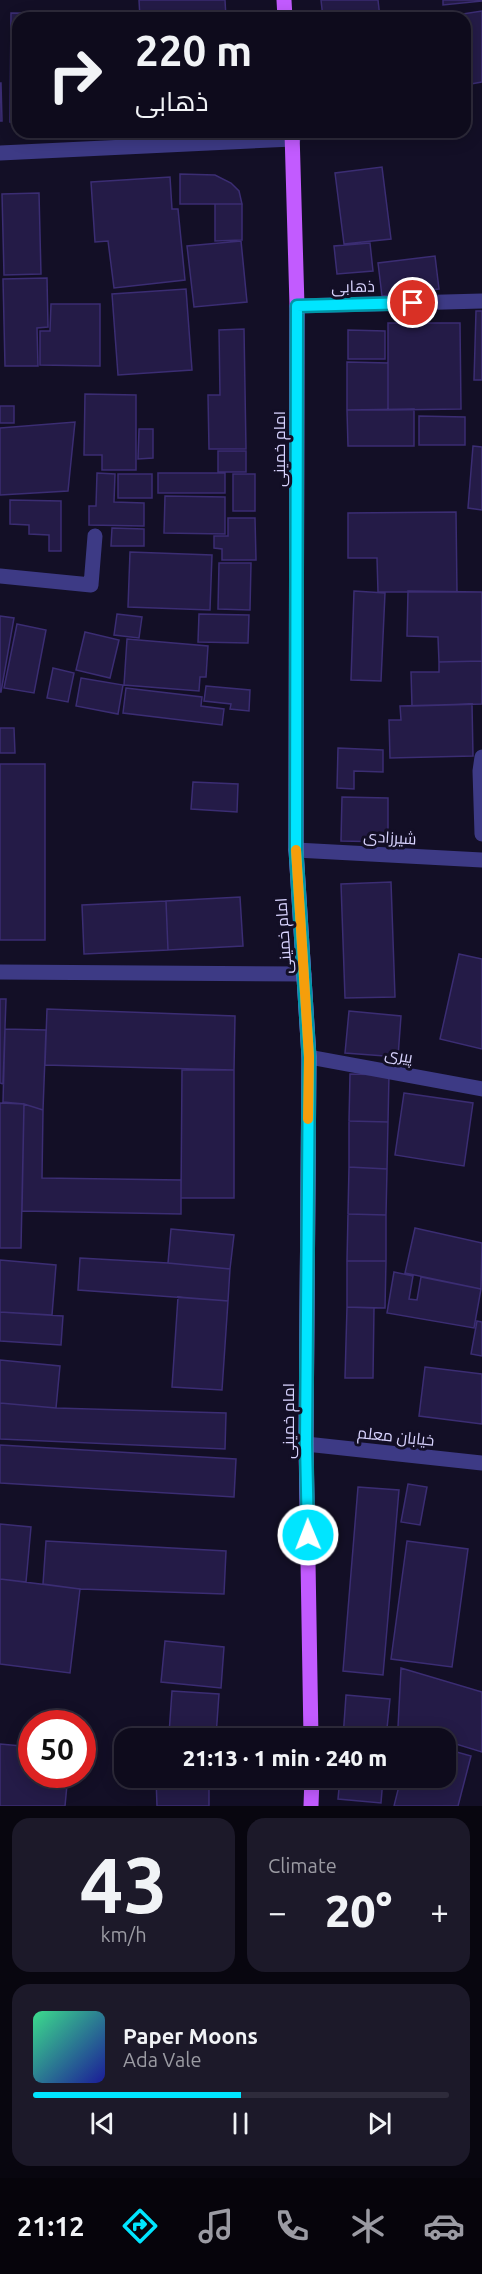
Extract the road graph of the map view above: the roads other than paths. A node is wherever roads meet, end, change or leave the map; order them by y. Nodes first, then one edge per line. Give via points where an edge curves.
1 (244, 138) edge
2 (293, 138) edge
3 (0, 153) edge
4 (482, 301) edge
5 (297, 306) junction
6 (95, 537) dead end
7 (0, 576) edge
8 (482, 757) edge
9 (482, 834) edge
10 (296, 850) junction
11 (482, 860) edge
12 (0, 972) edge
13 (304, 974) junction
14 (309, 1057) junction
15 (482, 1089) edge
16 (306, 1444) junction
17 (482, 1463) edge
18 (311, 1728) edge
19 (311, 1788) edge
20 (310, 1806) edge

1 - 3 street
2 - 5 main road, امام خمینی
4 - 5 street, ذهابی
5 - 10 main road, امام خمینی
6 - 7 street via 91,585
8 - 9 street
10 - 11 street, شیرزادی
10 - 13 main road, امام خمینی
12 - 13 street
13 - 14 main road, امام خمینی
14 - 15 street, پیری
14 - 16 main road, امام خمینی
16 - 17 street, خیابان معلم
16 - 18 main road, امام خمینی
19 - 20 main road

